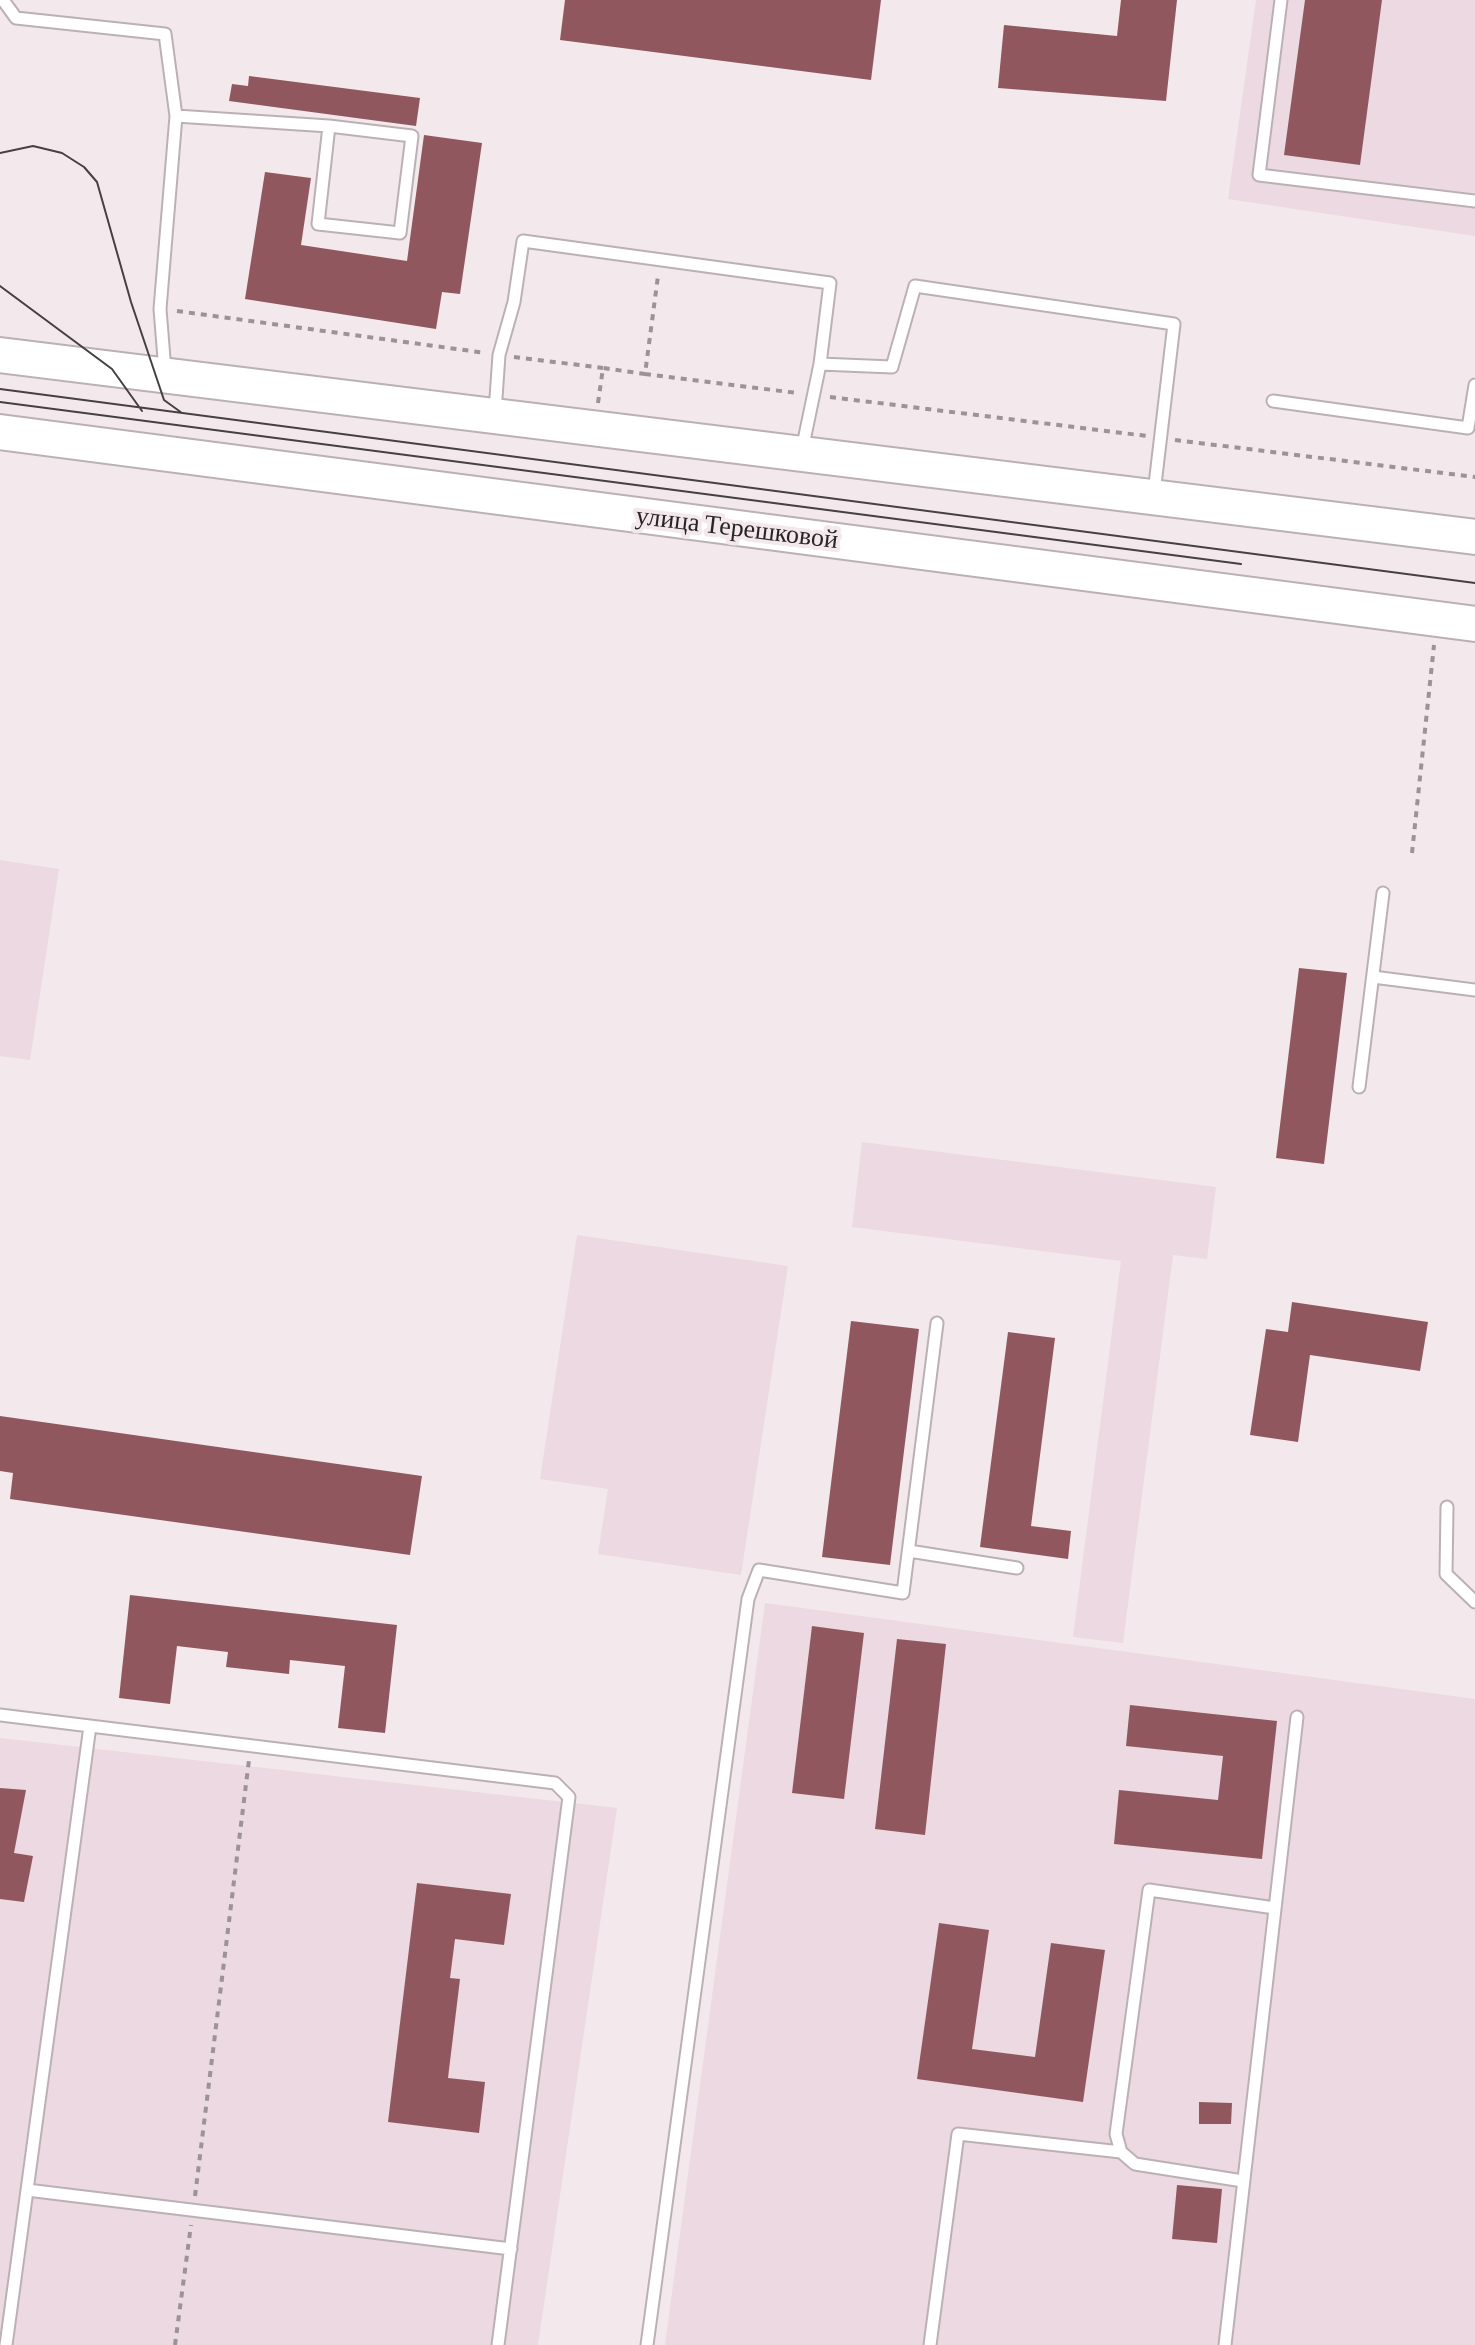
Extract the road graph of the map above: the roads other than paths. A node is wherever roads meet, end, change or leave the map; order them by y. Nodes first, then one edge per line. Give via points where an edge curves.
1 (3, 0) edge
2 (1281, 0) edge
3 (176, 116) junction
4 (329, 126) junction
5 (1475, 201) edge
6 (0, 355) edge
7 (820, 364) junction
8 (166, 376) junction
9 (1475, 382) edge
10 (1273, 401) dead end
11 (495, 416) junction
12 (0, 432) edge
13 (802, 454) junction
14 (1154, 497) junction
15 (1475, 537) edge
16 (1475, 624) edge
17 (1383, 893) dead end
18 (1373, 977) junction
19 (1475, 990) edge
20 (1359, 1087) dead end
21 (937, 1323) dead end
22 (1447, 1507) dead end
23 (909, 1551) junction
24 (1017, 1568) dead end
25 (1475, 1602) edge
26 (0, 1715) edge
27 (1297, 1717) dead end
28 (90, 1726) junction
29 (1275, 1908) junction
30 (1121, 2152) junction
31 (1243, 2181) junction
32 (27, 2190) junction
33 (511, 2249) junction
34 (6, 2345) edge
35 (498, 2345) edge
36 (647, 2345) edge
37 (930, 2345) edge
38 (1225, 2345) edge

1 - 3 lane via 16,18 165,34
2 - 5 lane via 1259,175
3 - 4 lane
3 - 8 lane via 160,309
4 - 4 lane via 412,136 400,233 318,224
6 - 8 main road
7 - 11 lane via 830,283 523,241 499,355
7 - 13 lane
7 - 14 lane via 892,367 915,286 1174,324
8 - 11 main road
9 - 10 lane via 1468,428
11 - 13 main road
12 - 16 main road, улица Терешковой
13 - 14 main road
14 - 15 main road
17 - 18 lane
18 - 19 lane
18 - 20 lane
21 - 23 lane
22 - 25 lane via 1446,1574
23 - 24 lane
23 - 36 lane via 903,1593 759,1570 748,1599
26 - 28 lane
27 - 29 lane
28 - 32 lane
28 - 33 lane via 555,1783 569,1797
29 - 30 lane via 1149,1890 1116,2134
29 - 31 lane
30 - 31 lane via 1135,2164
30 - 37 lane via 958,2134
31 - 38 lane
32 - 33 lane
32 - 34 lane
33 - 35 lane

